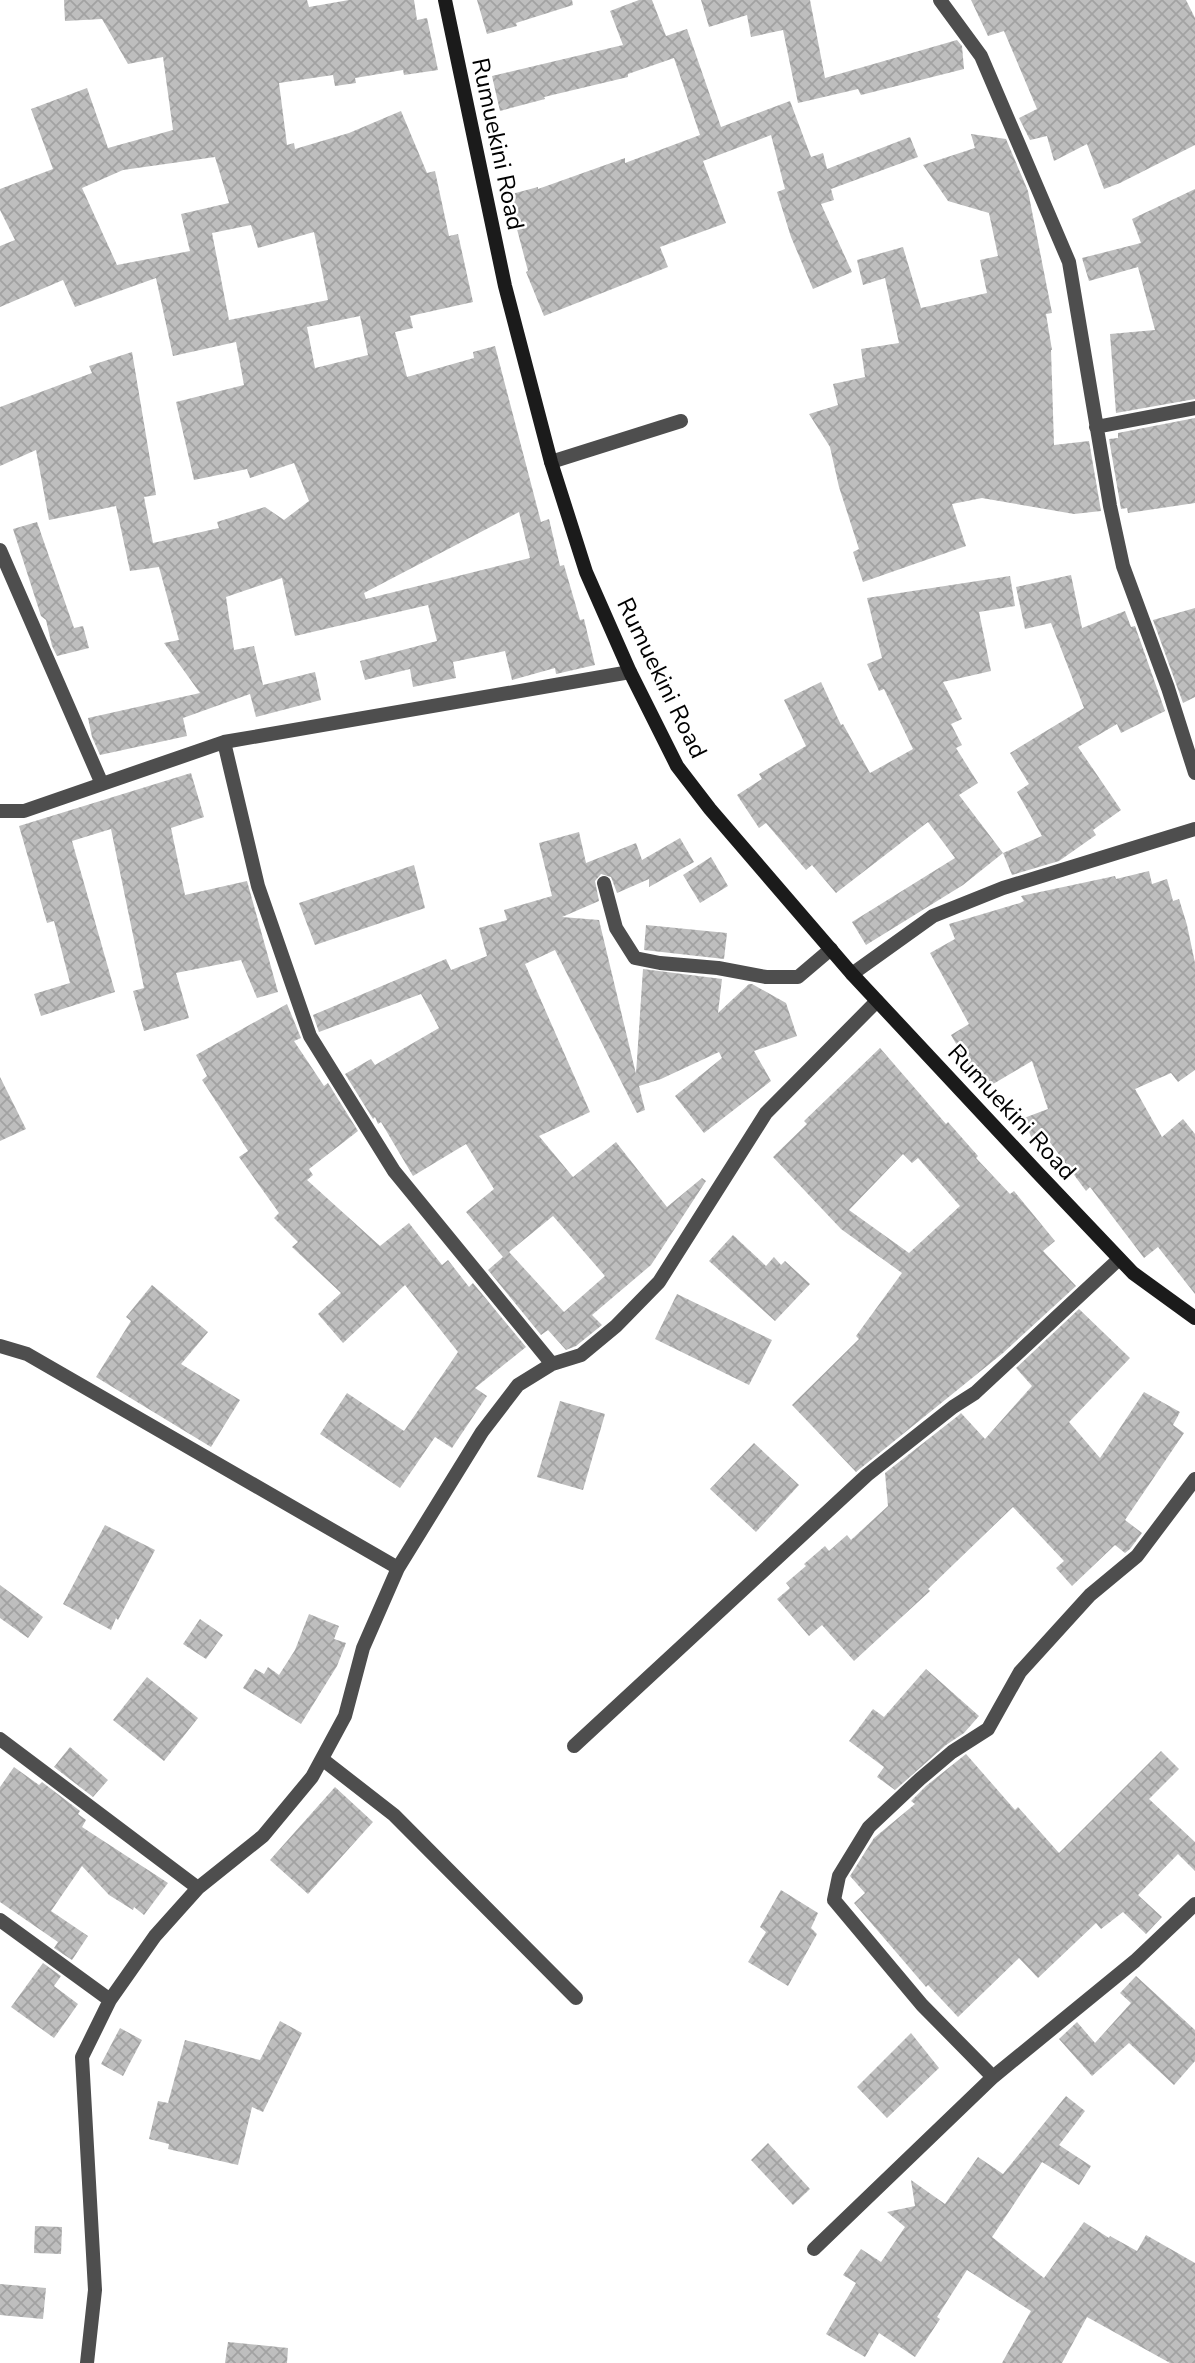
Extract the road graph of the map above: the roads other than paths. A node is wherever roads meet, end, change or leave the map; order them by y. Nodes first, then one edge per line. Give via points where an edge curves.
1 (445, 0) edge
2 (940, 0) edge
3 (1195, 408) edge
4 (681, 421) dead end
5 (1096, 427) junction
6 (551, 462) junction
7 (0, 550) edge
8 (630, 672) junction
9 (224, 741) junction
10 (1195, 773) edge
11 (102, 784) junction
12 (0, 811) edge
13 (1195, 829) edge
14 (604, 883) dead end
15 (831, 949) junction
16 (852, 974) junction
17 (877, 1001) junction
18 (1119, 1259) junction
19 (1195, 1318) edge
20 (0, 1346) edge
21 (552, 1364) junction
22 (1195, 1479) edge
23 (398, 1568) junction
24 (0, 1739) edge
25 (574, 1746) dead end
26 (322, 1759) junction
27 (198, 1888) junction
28 (1195, 1904) edge
29 (0, 1920) edge
30 (576, 1998) dead end
31 (110, 2000) junction
32 (993, 2077) junction
33 (814, 2249) dead end
34 (88, 2363) edge

1 - 6 street, Rumuekini Road via 505,286
2 - 5 street via 981,56 1069,262
3 - 5 street
4 - 6 street
5 - 10 street via 1123,566
6 - 8 street, Rumuekini Road via 586,572
7 - 11 street
8 - 9 street
8 - 15 street, Rumuekini Road via 677,766
9 - 11 street
9 - 21 street via 258,886 310,1036 394,1171
11 - 12 street via 24,811
13 - 16 street via 1003,888 933,916
14 - 15 street via 616,928 635,958 766,978 798,977
15 - 16 street, Rumuekini Road
16 - 17 street, Rumuekini Road
17 - 18 street, Rumuekini Road
17 - 21 street via 766,1114 659,1282 581,1355
18 - 19 street, Rumuekini Road
18 - 25 street via 975,1393 867,1475
20 - 23 street via 27,1354
21 - 23 street via 518,1385 482,1432
22 - 32 street via 1137,1556 1090,1595 1020,1672 989,1729 919,1779 869,1827 839,1876 834,1900 922,2005
23 - 26 street via 363,1648 345,1716
24 - 27 street
26 - 27 street via 313,1777 263,1836
26 - 30 street via 394,1815
27 - 31 street via 155,1936
28 - 32 street via 1135,1961
29 - 31 street
31 - 34 street via 82,2057 95,2290
32 - 33 street

